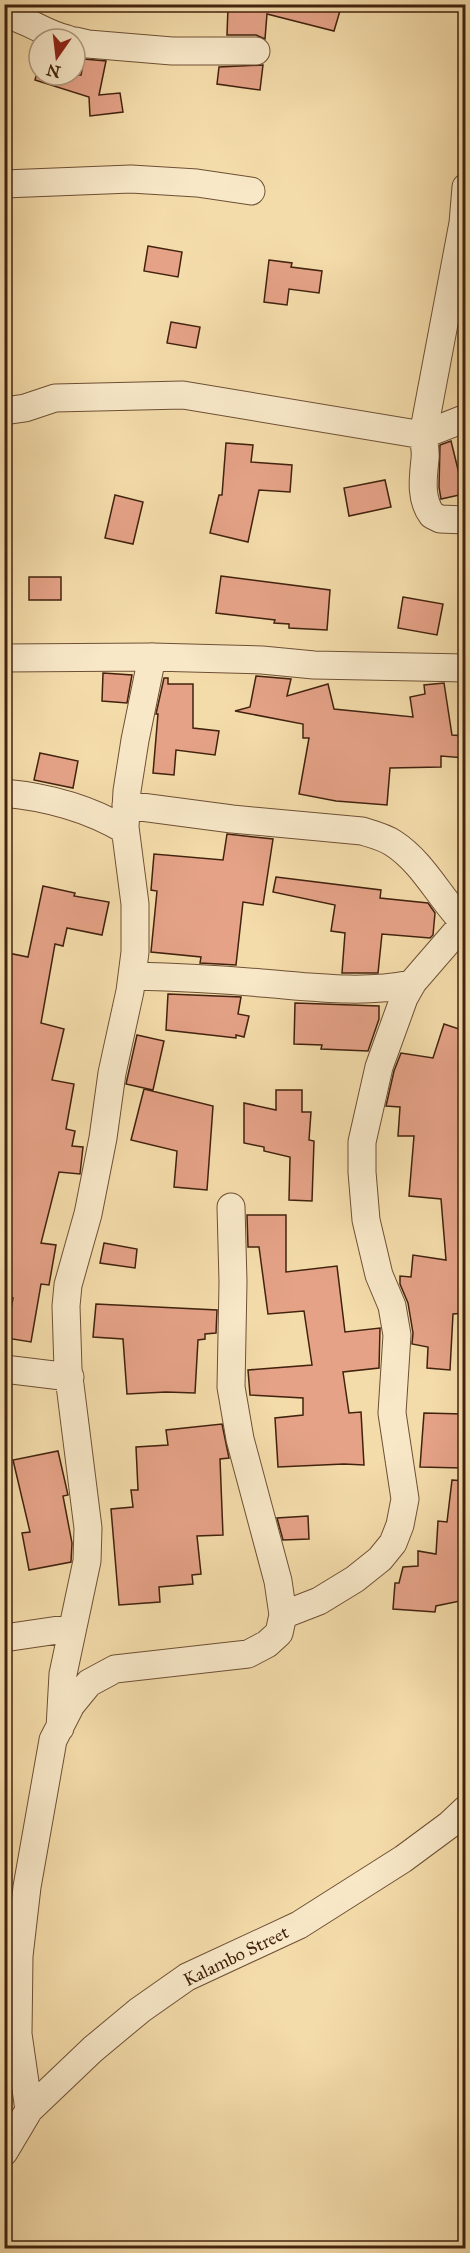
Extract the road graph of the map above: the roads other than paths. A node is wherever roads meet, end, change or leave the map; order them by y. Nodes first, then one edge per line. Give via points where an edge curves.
1 (4, 14) edge
2 (40, 27) edge
3 (87, 44) edge
4 (256, 51) dead end
5 (4, 184) edge
6 (465, 187) edge
7 (251, 191) dead end
8 (4, 411) edge
9 (465, 418) edge
10 (423, 435) junction
11 (465, 520) edge
12 (152, 657) junction
13 (4, 658) edge
14 (465, 668) edge
15 (4, 794) edge
16 (126, 817) junction
17 (465, 924) edge
18 (132, 976) junction
19 (412, 984) junction
20 (231, 1207) dead end
21 (4, 1369) edge
22 (70, 1377) junction
23 (283, 1615) junction
24 (72, 1628) junction
25 (4, 1638) edge
26 (60, 1728) junction
27 (465, 1809) edge
28 (29, 2110) junction
29 (4, 2152) edge

1 - 2 street
3 - 4 street via 172,51
5 - 7 street via 131,180 197,183
6 - 10 street via 463,223
8 - 10 street via 55,399 183,395
9 - 10 street
10 - 11 street via 427,509 440,519
12 - 13 street
12 - 14 street
12 - 16 street via 135,740
15 - 16 street via 82,808 103,817
16 - 17 street via 232,819 362,831 378,836 412,860
16 - 18 street via 135,904
17 - 19 street
18 - 19 street via 327,989 388,989
18 - 22 street via 88,1214 68,1285 66,1335
19 - 23 street via 379,1067 362,1142 366,1220 397,1335 392,1413 405,1499 400,1525 393,1543 380,1559 355,1579 319,1601
20 - 23 street via 231,1387
21 - 22 street
22 - 24 street via 88,1528 87,1561
23 - 26 street via 279,1634 248,1654 115,1669 89,1683 71,1705
24 - 25 street
24 - 26 street via 63,1674
26 - 28 street via 53,1740 39,1817 19,1956 18,2034
27 - 28 street, Kalambo Street via 403,1859 299,1925 187,1977 93,2049
28 - 29 street, Kalambo Street

